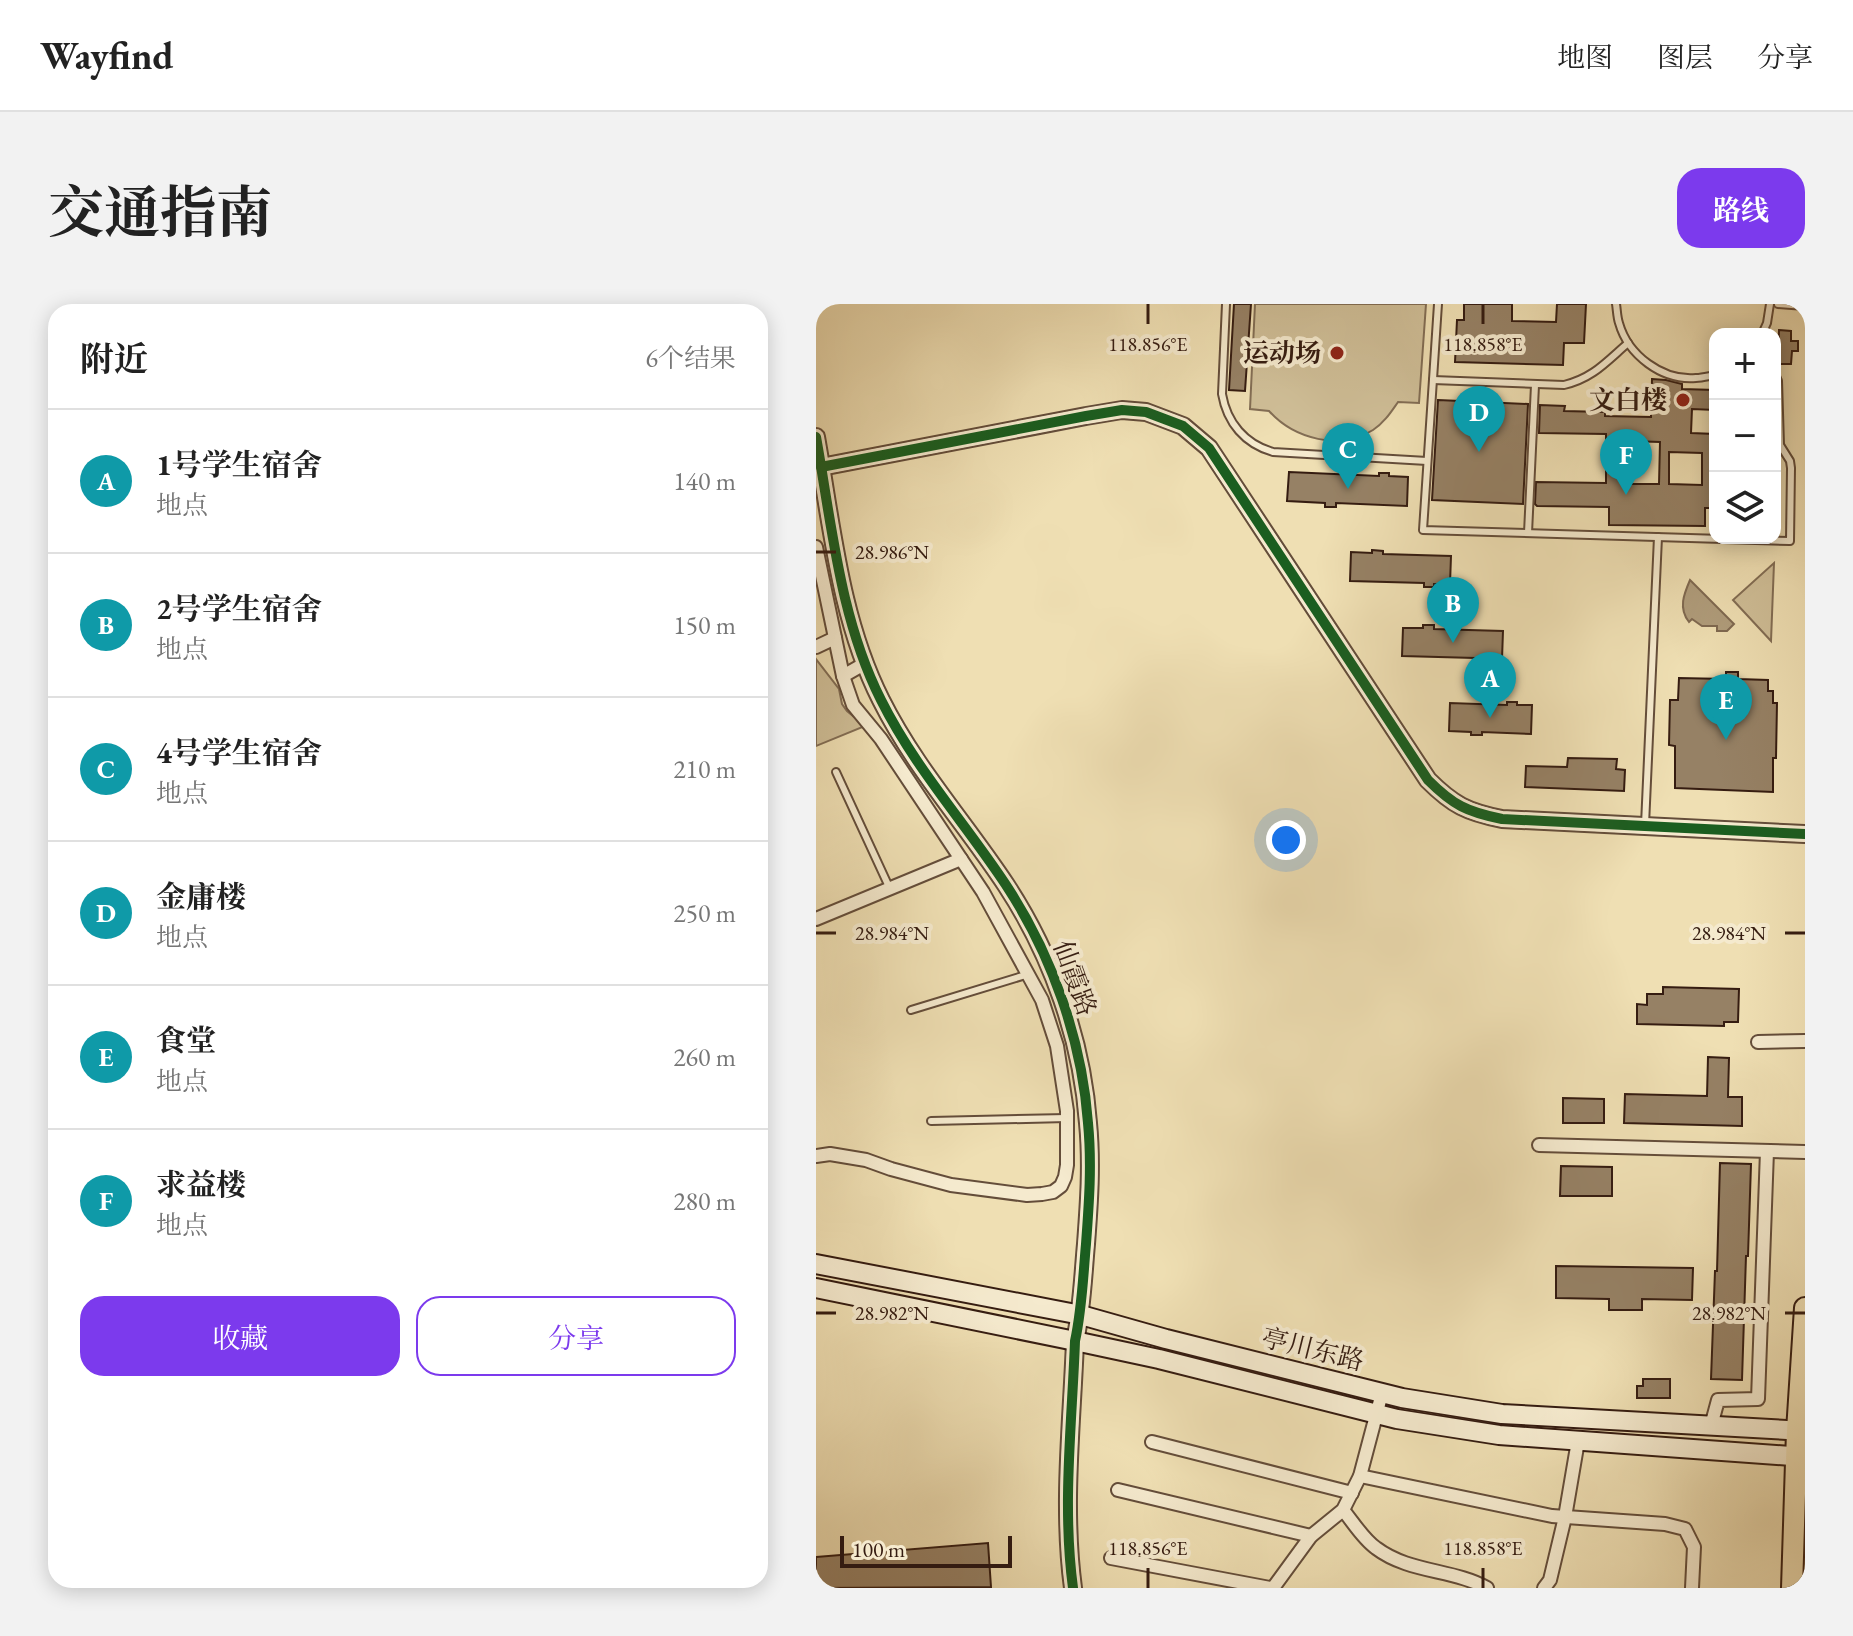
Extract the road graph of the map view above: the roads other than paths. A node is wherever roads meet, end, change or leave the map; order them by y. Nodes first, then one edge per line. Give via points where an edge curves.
1 (1226, 304) edge
2 (1438, 304) edge
3 (1616, 304) edge
4 (1770, 304) edge
5 (1778, 304) edge
6 (1805, 306) edge
7 (1765, 328) edge
8 (1628, 343) junction
9 (1709, 376) edge
10 (1433, 380) junction
11 (1535, 385) junction
12 (1779, 400) edge
13 (816, 437) edge
14 (1427, 461) junction
15 (821, 467) junction
16 (1528, 533) junction
17 (1658, 537) junction
18 (816, 547) edge
19 (835, 638) junction
20 (816, 647) edge
21 (864, 664) junction
22 (843, 676) junction
23 (836, 772) dead end
24 (1645, 826) junction
25 (1805, 834) edge
26 (961, 859) junction
27 (890, 889) junction
28 (816, 919) edge
29 (1029, 974) junction
30 (911, 1010) dead end
31 (1805, 1041) edge
32 (1758, 1042) dead end
33 (1067, 1118) junction
34 (931, 1121) dead end
35 (1539, 1145) dead end
36 (1767, 1151) junction
37 (1805, 1152) edge
38 (816, 1156) edge
39 (816, 1264) edge
40 (816, 1288) edge
41 (1805, 1308) edge
42 (1081, 1315) junction
43 (1075, 1341) junction
44 (1382, 1393) junction
45 (1377, 1414) junction
46 (1711, 1426) junction
47 (1801, 1431) edge
48 (1578, 1441) junction
49 (1152, 1442) dead end
50 (1801, 1457) edge
51 (1360, 1476) junction
52 (1118, 1490) dead end
53 (1352, 1493) junction
54 (1343, 1510) junction
55 (1565, 1517) junction
56 (1311, 1536) junction
57 (1111, 1558) dead end
58 (1073, 1588) edge
59 (1271, 1588) edge
60 (1487, 1588) edge
61 (1544, 1588) edge
62 (1692, 1588) edge
63 (1792, 1588) edge

1 - 14 lane via 1222,394 1232,423 1245,438 1273,452
2 - 10 lane
3 - 8 lane
4 - 7 lane
5 - 6 lane
8 - 9 lane via 1645,363 1668,375
8 - 11 lane via 1580,381
10 - 11 lane
10 - 14 lane
11 - 16 lane
12 - 17 lane via 1780,445 1791,468 1790,541
13 - 15 street, 仙霞路
14 - 16 lane via 1423,530
15 - 21 street, 仙霞路 via 847,612
15 - 24 street via 1122,410 1146,412 1183,426 1209,448 1428,780 1446,798 1473,813 1502,819
16 - 17 lane
17 - 24 lane
18 - 19 street
19 - 20 street
19 - 22 street
21 - 22 street
21 - 42 street, 仙霞路 via 923,772 1028,921 1061,995 1079,1058 1088,1122 1090,1186
22 - 26 street via 853,705
23 - 27 lane
24 - 25 street
26 - 27 street
26 - 29 street
27 - 28 street
29 - 30 lane
29 - 33 street via 1057,1046
31 - 32 street
33 - 34 lane
33 - 38 street via 1065,1177 1053,1192 1042,1194 951,1185 866,1160
35 - 36 street
36 - 37 street
36 - 46 street via 1758,1399 1718,1400
39 - 42 main road, 亭川东路
40 - 43 main road, 亭川东路
41 - 47 main road
42 - 43 street, 仙霞路
42 - 44 main road, 亭川东路
43 - 45 main road, 亭川东路
43 - 58 street, 仙霞路 via 1068,1500
44 - 45 street
44 - 46 main road, 亭川东路 via 1502,1414
45 - 48 main road, 亭川东路 via 1499,1435
45 - 51 street
46 - 47 main road, 亭川东路
47 - 50 main road
48 - 50 main road, 亭川东路
48 - 55 street
49 - 53 street
50 - 63 main road
51 - 53 street
51 - 55 street
52 - 56 street
53 - 54 street
54 - 56 street
54 - 60 street via 1375,1548 1411,1566
55 - 61 street
55 - 62 street via 1685,1529 1694,1547
56 - 59 street
57 - 59 street

